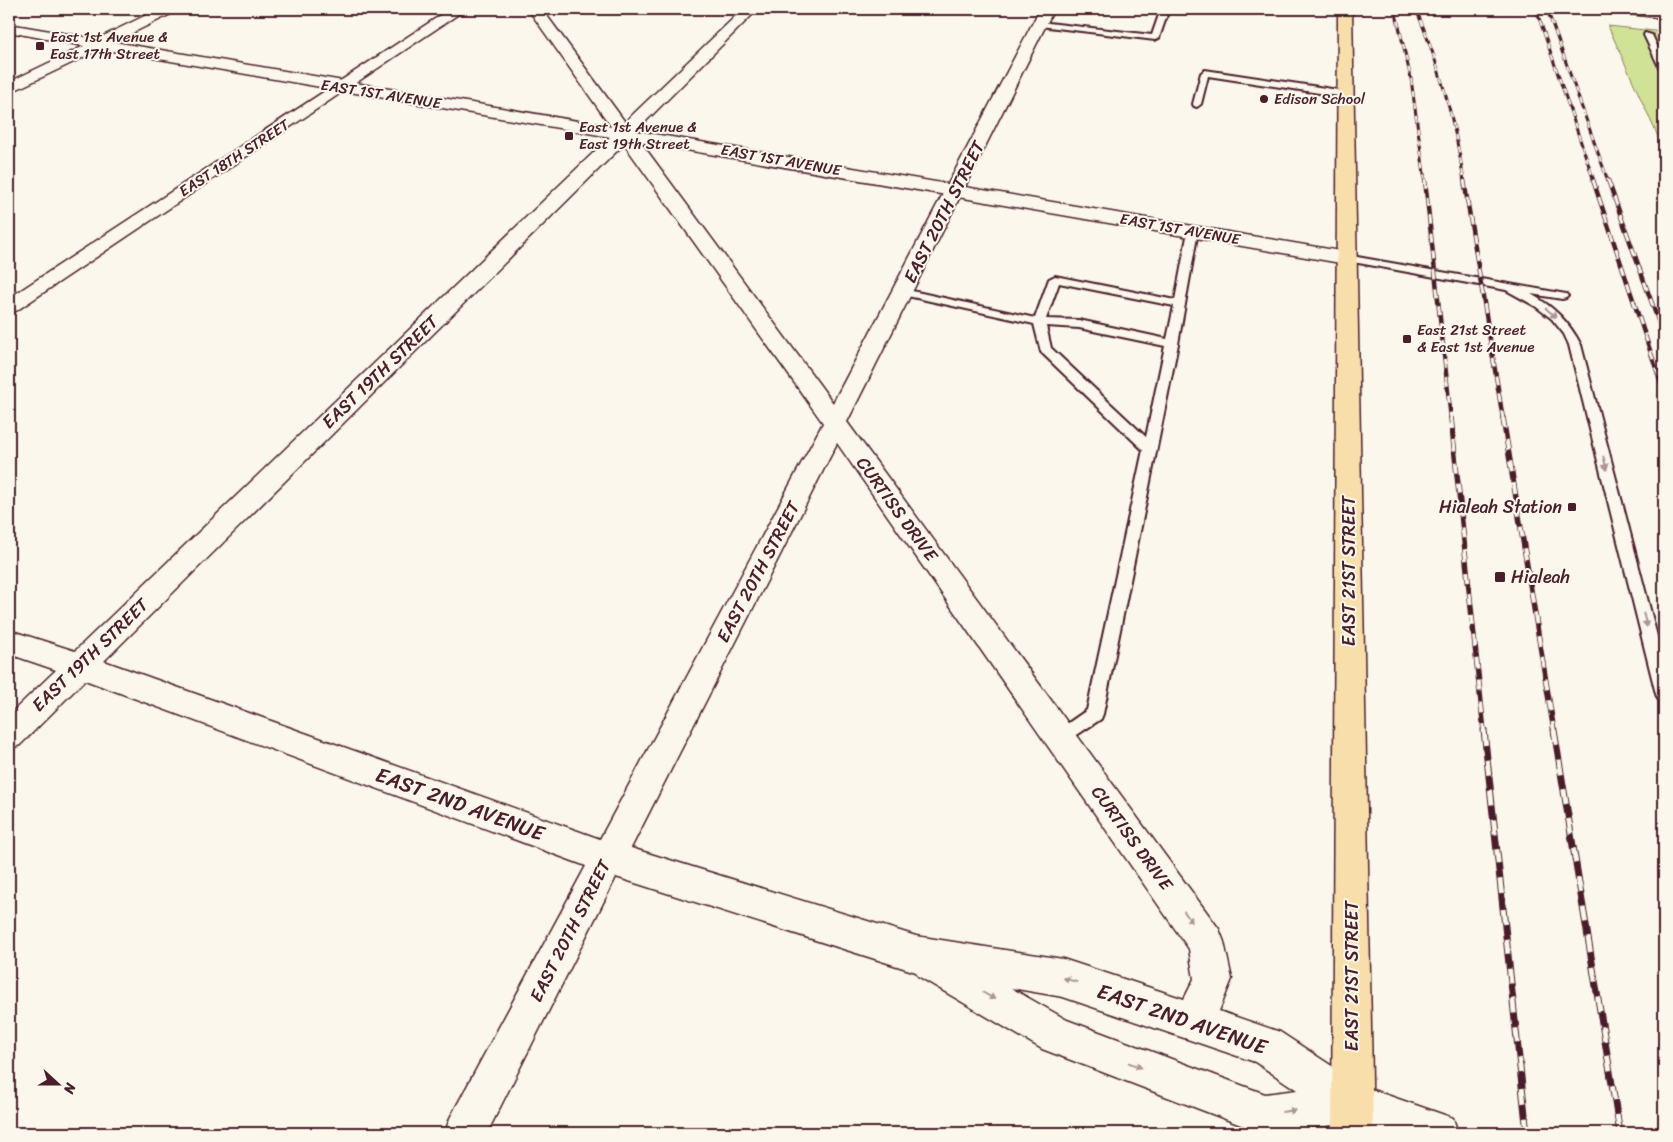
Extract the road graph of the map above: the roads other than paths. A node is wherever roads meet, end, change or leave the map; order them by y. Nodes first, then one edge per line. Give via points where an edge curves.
1 (170, 9) edge
2 (459, 9) edge
3 (535, 9) edge
4 (751, 9) edge
5 (1047, 9) edge
6 (1165, 9) edge
7 (1345, 9) edge
8 (1622, 9) edge
9 (1664, 14) edge
10 (1040, 24) junction
11 (9, 28) edge
12 (1656, 36) dead end
13 (99, 44) junction
14 (1664, 69) edge
15 (11, 85) edge
16 (341, 88) junction
17 (1345, 94) junction
18 (1197, 104) dead end
19 (625, 133) junction
20 (954, 191) junction
21 (1193, 231) junction
22 (1346, 258) junction
23 (1510, 288) junction
24 (903, 292) junction
25 (1562, 296) dead end
26 (1180, 304) junction
27 (9, 307) edge
28 (1039, 322) junction
29 (1172, 344) junction
30 (835, 423) junction
31 (1150, 448) junction
32 (9, 642) edge
33 (79, 665) junction
34 (1664, 694) edge
35 (9, 735) edge
36 (1060, 738) junction
37 (608, 858) junction
38 (916, 954) junction
39 (1192, 1021) junction
40 (1353, 1118) edge
41 (465, 1133) edge
42 (1438, 1133) edge

1 - 13 street
2 - 16 street, EAST 18TH STREET
3 - 19 street, CURTISS DRIVE
4 - 19 street, EAST 19TH STREET
5 - 10 street, EAST 20TH STREET
6 - 10 lane via 1155,38
7 - 17 main road, EAST 21ST STREET
8 - 9 street
10 - 20 street, EAST 20TH STREET
11 - 13 street, EAST 1ST AVENUE
12 - 14 lane via 1648,35
13 - 15 street
13 - 16 street, EAST 1ST AVENUE
16 - 19 street, EAST 1ST AVENUE
16 - 27 street, EAST 18TH STREET
17 - 18 lane via 1205,73
17 - 22 main road, EAST 21ST STREET
19 - 20 street, EAST 1ST AVENUE
19 - 30 street, CURTISS DRIVE
19 - 33 street, EAST 19TH STREET
20 - 21 street, EAST 1ST AVENUE
20 - 24 street, EAST 20TH STREET
21 - 22 street, EAST 1ST AVENUE
21 - 26 lane
22 - 23 lane
22 - 40 main road, EAST 21ST STREET
23 - 25 lane
23 -> 34 lane via 1552,313 1568,330 1575,345
24 - 28 lane
24 - 30 street, EAST 20TH STREET
26 - 28 lane via 1055,279
26 - 29 lane
28 - 29 lane via 1079,324
28 - 31 lane via 1044,349
29 - 31 lane
30 - 36 street, CURTISS DRIVE
30 - 37 street, EAST 20TH STREET
31 - 36 lane via 1095,714
32 - 33 street, EAST 2ND AVENUE
33 - 35 street, EAST 19TH STREET
33 - 37 street, EAST 2ND AVENUE
36 -> 39 street, CURTISS DRIVE via 1206,942 1213,979
37 - 38 street, EAST 2ND AVENUE
37 - 41 street, EAST 20TH STREET
39 -> 38 street, EAST 2ND AVENUE via 1063,978
38 -> 40 street, EAST 2ND AVENUE via 1056,1035 1265,1114
39 - 40 street, EAST 2ND AVENUE via 1266,1046
40 - 42 street

